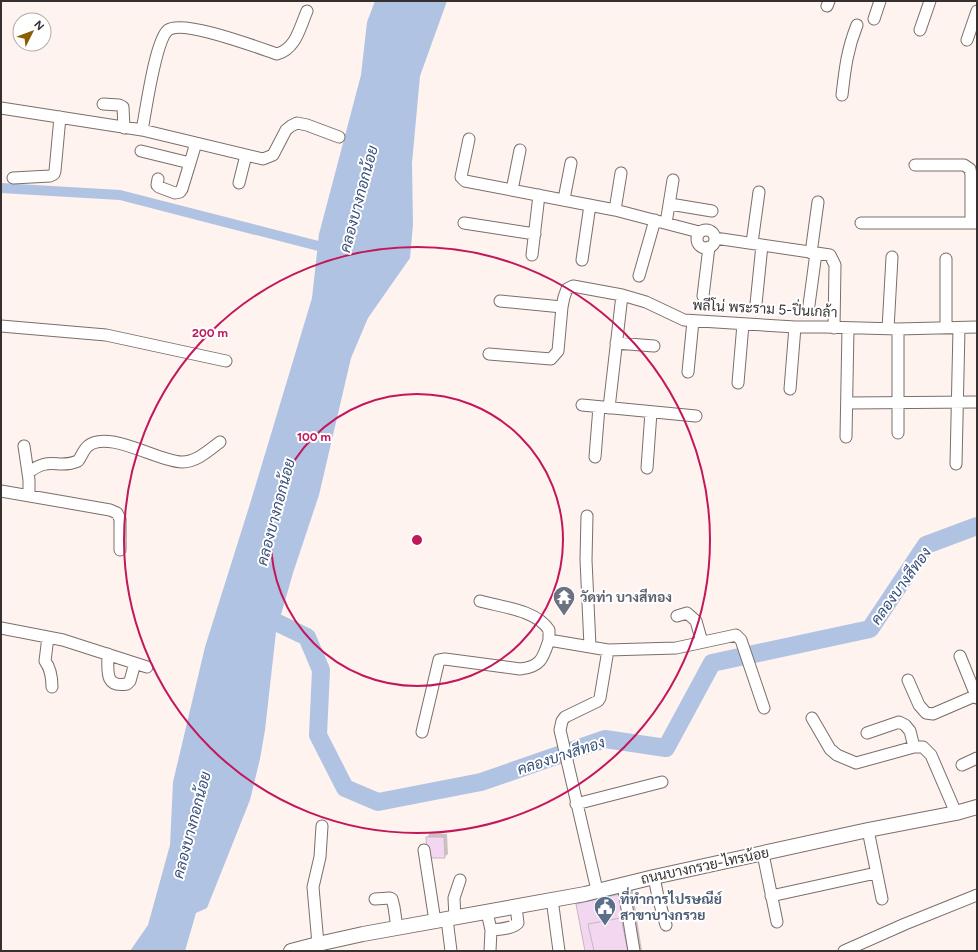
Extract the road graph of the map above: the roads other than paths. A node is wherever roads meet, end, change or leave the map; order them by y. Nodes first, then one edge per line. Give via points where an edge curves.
1 (880, 1) edge
2 (930, 1) edge
3 (307, 11) dead end
4 (977, 11) edge
5 (874, 19) dead end
6 (857, 26) dead end
7 (920, 30) dead end
8 (967, 40) dead end
9 (842, 96) dead end
10 (103, 104) dead end
11 (1, 108) edge
12 (60, 117) junction
13 (124, 128) junction
14 (142, 130) junction
15 (339, 137) dead end
16 (469, 140) dead end
17 (196, 143) junction
18 (520, 150) dead end
19 (141, 151) dead end
20 (246, 155) junction
21 (190, 163) junction
22 (572, 163) dead end
23 (915, 165) dead end
24 (621, 173) dead end
25 (13, 178) dead end
26 (158, 179) dead end
27 (673, 180) dead end
28 (239, 183) dead end
29 (512, 190) junction
30 (759, 192) dead end
31 (539, 195) junction
32 (564, 199) junction
33 (818, 202) dead end
34 (670, 204) junction
35 (590, 205) junction
36 (615, 210) junction
37 (712, 211) dead end
38 (655, 220) junction
39 (464, 223) dead end
40 (666, 223) junction
41 (861, 223) dead end
42 (974, 223) edge
43 (535, 234) junction
44 (712, 243) junction
45 (757, 244) junction
46 (814, 253) junction
47 (532, 255) dead end
48 (892, 257) dead end
49 (946, 259) dead end
50 (582, 260) dead end
51 (639, 276) dead end
52 (622, 295) junction
53 (703, 296) dead end
54 (500, 301) dead end
55 (756, 304) dead end
56 (809, 305) dead end
57 (562, 307) junction
58 (693, 321) junction
59 (743, 324) junction
60 (1, 326) edge
61 (795, 327) junction
62 (946, 327) junction
63 (977, 327) edge
64 (834, 328) junction
65 (848, 328) junction
66 (959, 328) junction
67 (893, 329) junction
68 (616, 343) junction
69 (654, 346) dead end
70 (489, 354) dead end
71 (226, 361) dead end
72 (688, 372) dead end
73 (738, 383) dead end
74 (790, 389) dead end
75 (898, 402) junction
76 (958, 402) junction
77 (977, 402) edge
78 (847, 403) junction
79 (582, 405) dead end
80 (604, 408) junction
81 (652, 412) junction
82 (696, 416) dead end
83 (898, 433) dead end
84 (846, 437) dead end
85 (220, 442) dead end
86 (24, 446) dead end
87 (595, 457) dead end
88 (956, 464) dead end
89 (647, 468) dead end
90 (28, 473) junction
91 (1, 491) edge
92 (29, 496) junction
93 (587, 516) dead end
94 (120, 550) dead end
95 (480, 601) dead end
96 (677, 616) dead end
97 (1, 628) edge
98 (48, 637) junction
99 (549, 640) junction
100 (702, 642) junction
101 (590, 646) junction
102 (608, 650) junction
103 (108, 654) junction
104 (960, 656) dead end
105 (136, 663) junction
106 (147, 667) dead end
107 (908, 680) dead end
108 (52, 687) dead end
109 (977, 696) edge
110 (764, 708) dead end
111 (812, 718) dead end
112 (422, 732) dead end
113 (867, 733) dead end
114 (914, 747) junction
115 (977, 758) edge
116 (962, 765) dead end
117 (662, 782) dead end
118 (576, 804) junction
119 (977, 807) edge
120 (956, 813) junction
121 (322, 826) dead end
122 (868, 830) junction
123 (424, 850) dead end
124 (763, 854) junction
125 (876, 873) junction
126 (654, 877) junction
127 (460, 880) dead end
128 (623, 884) junction
129 (597, 890) junction
130 (977, 895) edge
131 (771, 896) junction
132 (375, 899) dead end
133 (552, 899) junction
134 (882, 899) dead end
135 (516, 907) junction
136 (487, 912) junction
137 (446, 919) junction
138 (777, 922) dead end
139 (666, 925) dead end
140 (397, 928) junction
141 (491, 930) junction
142 (318, 944) junction
143 (849, 950) edge
144 (291, 951) edge
145 (451, 951) edge
146 (490, 951) edge
147 (559, 951) edge
148 (634, 951) edge

1 - 5 street
2 - 7 street
3 - 14 street via 294,43 284,52 277,54 215,34 183,28 168,31 159,48
4 - 8 street
6 - 9 street via 846,59
10 - 13 street via 123,107
11 - 12 street
12 - 13 street
12 - 25 street via 54,174
13 - 14 street
14 - 17 street
15 - 20 street via 297,123 286,130 273,155 263,159
16 - 29 street via 461,177 468,182
17 - 20 street
17 - 21 street
18 - 29 street
19 - 21 street
20 - 28 street
21 - 26 street via 180,192 175,193 159,187
22 - 32 street
23 - 42 street via 964,165 970,169
24 - 36 street
27 - 34 street
29 - 31 street
30 - 45 street
31 - 32 street
31 - 43 street
32 - 35 street
33 - 46 street
34 - 37 street
34 - 40 street
35 - 36 street
35 - 50 street
36 - 38 street
38 - 40 street
38 - 51 street
39 - 43 street
40 - 44 street via 699,232 708,230 712,232
41 - 42 street
43 - 47 street
44 - 45 street
44 - 53 street
45 - 46 street
45 - 55 street
46 - 56 street
46 - 64 street via 830,255 834,265
48 - 67 street
49 - 62 street
52 - 57 street, พลีโน่ พระราม 5-ปิ่นเกล้า via 573,286 564,296
52 - 58 street, พลีโน่ พระราม 5-ปิ่นเกล้า via 646,302 684,320
52 - 68 street
54 - 57 street
57 - 70 street via 558,351 551,358
58 - 59 street, พลีโน่ พระราม 5-ปิ่นเกล้า
58 - 72 street
59 - 61 street, พลีโน่ พระราม 5-ปิ่นเกล้า
59 - 73 street
60 - 71 street via 106,335
61 - 64 street, พลีโน่ พระราม 5-ปิ่นเกล้า
61 - 74 street
62 - 66 street, พลีโน่ พระราม 5-ปิ่นเกล้า
62 - 67 street, พลีโน่ พระราม 5-ปิ่นเกล้า
63 - 66 street, พลีโน่ พระราม 5-ปิ่นเกล้า
64 - 65 street, พลีโน่ พระราม 5-ปิ่นเกล้า
65 - 67 street, พลีโน่ พระราม 5-ปิ่นเกล้า
65 - 78 street
66 - 76 street
67 - 75 street
68 - 69 street
68 - 80 street via 612,377
75 - 76 street
75 - 78 street
75 - 83 street
76 - 77 street
76 - 88 street
78 - 84 street
79 - 80 street
80 - 81 street
80 - 87 street
81 - 82 street
81 - 89 street
85 - 90 street via 199,458 184,462 129,445 96,442 84,449 78,461 70,464 48,463
86 - 90 street
90 - 92 street
91 - 92 street
92 - 94 street via 117,513 120,519
93 - 101 street via 586,560
95 - 99 street via 531,614 540,619 549,630
96 - 100 street via 687,613 696,622
97 - 98 street
98 - 103 street
98 - 108 street via 45,661 52,678
99 - 101 street
99 - 112 street via 543,658 530,668 439,660
100 - 102 street via 676,648
100 - 110 street via 734,635 739,637
101 - 102 street
102 - 118 street via 600,698 562,721 561,734
103 - 105 street
103 - 105 street via 108,676 117,684 127,684 130,681
104 - 109 street
105 - 106 street
107 - 109 street via 926,713 933,714
111 - 114 street via 830,749 856,763
113 - 114 street via 899,722 910,732
114 - 120 street via 922,747 931,755
115 - 116 street
117 - 118 street
118 - 129 street
119 - 120 main road, ถนนบางกรวย-ไทรน้อย
120 - 122 main road, ถนนบางกรวย-ไทรน้อย
121 - 142 street via 320,857 313,887
122 - 124 main road, ถนนบางกรวย-ไทรน้อย
122 - 125 street
123 - 137 street
124 - 126 main road, ถนนบางกรวย-ไทรน้อย
124 - 131 street
125 - 131 street
125 - 134 street
126 - 128 main road, ถนนบางกรวย-ไทรน้อย
126 - 139 street
127 - 137 street
128 - 129 main road, ถนนบางกรวย-ไทรน้อย
128 - 148 street
129 - 133 main road, ถนนบางกรวย-ไทรน้อย
130 - 143 street
131 - 138 street
132 - 140 street via 392,899
133 - 135 main road, ถนนบางกรวย-ไทรน้อย
133 - 147 street
135 - 136 main road, ถนนบางกรวย-ไทรน้อย
135 - 141 street via 518,923 515,926
136 - 137 main road, ถนนบางกรวย-ไทรน้อย
136 - 141 street
137 - 140 main road, ถนนบางกรวย-ไทรน้อย
137 - 145 street
140 - 142 main road, ถนนบางกรวย-ไทรน้อย
141 - 146 street
142 - 144 main road, ถนนบางกรวย-ไทรน้อย

